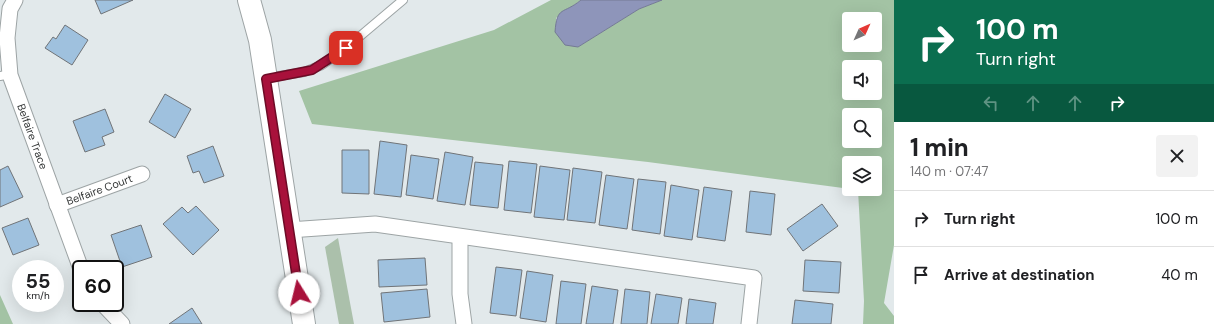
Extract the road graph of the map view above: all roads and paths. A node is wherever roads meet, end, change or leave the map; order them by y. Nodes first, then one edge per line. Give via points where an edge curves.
1 (15, 0) edge
2 (249, 0) edge
3 (403, 0) edge
4 (5, 75) edge
5 (266, 79) junction
6 (142, 174) dead end
7 (57, 205) junction
8 (289, 230) junction
9 (460, 237) junction
10 (78, 260) edge
11 (111, 312) edge
12 (122, 324) edge
13 (304, 324) edge
14 (464, 324) edge
15 (749, 324) edge

1 - 4 street, Belfaire Trace via 10,10
2 - 5 main road via 260,40
3 - 5 lane via 322,65 308,71
4 - 7 street, Belfaire Trace
5 - 8 main road
6 - 7 street, Belfaire Court
7 - 10 street, Belfaire Trace
8 - 9 street via 375,224
8 - 13 main road
9 - 14 street via 460,294
9 - 15 street via 754,278
11 - 12 street

